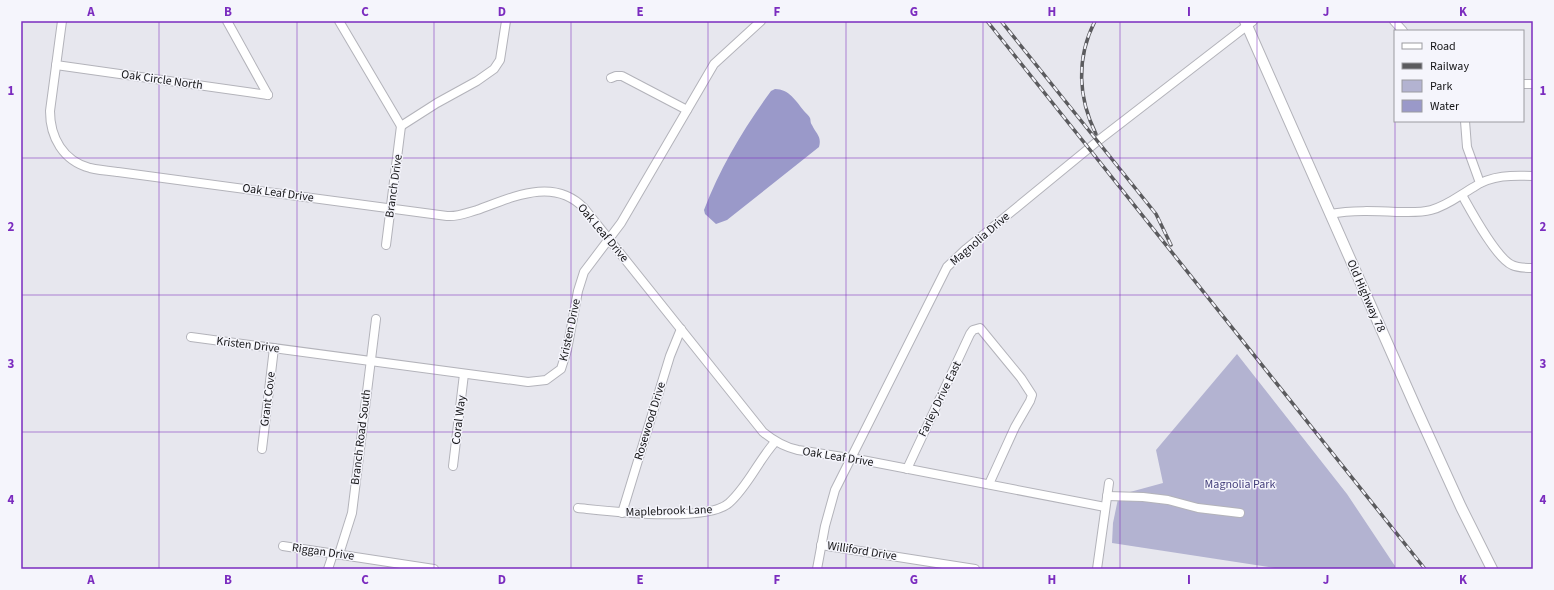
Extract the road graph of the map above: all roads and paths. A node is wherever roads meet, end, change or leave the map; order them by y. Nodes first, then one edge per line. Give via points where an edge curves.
1 (62, 21) edge
2 (227, 21) edge
3 (339, 21) edge
4 (506, 21) edge
5 (761, 21) edge
6 (1394, 21) edge
7 (1248, 23) edge
8 (1402, 30) edge
9 (56, 65) junction
10 (610, 78) dead end
11 (687, 110) junction
12 (1465, 122) edge
13 (401, 126) junction
14 (1530, 176) edge
15 (1480, 183) junction
16 (1462, 195) junction
17 (390, 209) junction
18 (1330, 214) junction
19 (609, 240) junction
20 (386, 245) dead end
21 (1533, 268) edge
22 (376, 319) dead end
23 (681, 329) junction
24 (191, 337) dead end
25 (274, 348) junction
26 (370, 362) junction
27 (464, 374) junction
28 (775, 442) junction
29 (262, 450) dead end
30 (851, 459) junction
31 (453, 466) dead end
32 (907, 469) junction
33 (989, 484) junction
34 (1108, 484) dead end
35 (1107, 496) junction
36 (1105, 507) junction
37 (578, 508) dead end
38 (622, 513) junction
39 (1240, 513) dead end
40 (821, 545) junction
41 (283, 546) dead end
42 (336, 554) junction
43 (328, 569) edge
44 (434, 569) edge
45 (817, 569) edge
46 (975, 569) edge
47 (1097, 569) edge
48 (1492, 569) edge

1 - 9 street, Oak Leaf Drive
2 - 9 street, Oak Circle North via 268,95
3 - 13 street
4 - 13 street via 500,60 494,69
5 - 11 street, Kristen Drive via 714,64
6 - 8 street
7 - 18 main road, Old Highway 78
7 - 30 street, Magnolia Drive via 1089,148 947,267
9 - 17 street, Oak Leaf Drive via 50,111 54,139 67,155 83,166
10 - 11 street via 622,76
11 - 19 street, Kristen Drive
12 - 15 street via 1467,147
13 - 17 street, Branch Drive
14 - 15 street via 1505,176
15 - 16 street
16 - 18 street via 1438,208 1422,212 1355,211
16 - 21 street via 1488,240 1502,258 1512,266
17 - 19 street, Oak Leaf Drive via 458,216 525,193 547,191 568,195 579,203
17 - 20 street, Branch Drive
18 - 48 main road, Old Highway 78 via 1460,507
19 - 23 street, Oak Leaf Drive
19 - 27 street, Kristen Drive via 582,276 567,350 558,372 546,380 535,382
22 - 26 street, Branch Road South
23 - 28 street, Oak Leaf Drive via 763,432
23 - 38 street, Rosewood Drive via 674,343
24 - 25 street, Kristen Drive
25 - 26 street, Kristen Drive
25 - 29 street, Grant Cove
26 - 27 street, Kristen Drive
26 - 42 street, Branch Road South via 352,513
27 - 31 street, Coral Way
28 - 30 street, Oak Leaf Drive via 788,448
28 - 38 street, Maplebrook Lane via 736,496 720,509 685,513
30 - 32 street, Oak Leaf Drive
30 - 40 street, Magnolia Drive via 832,500
32 - 33 street, Oak Leaf Drive
32 - 33 street, Farley Drive East via 973,330 980,328 1032,392
33 - 36 street, Oak Leaf Drive
34 - 35 street
35 - 36 street
35 - 39 street via 1168,500 1198,508
36 - 47 street
37 - 38 street, Maplebrook Lane
40 - 45 street, Magnolia Drive
40 - 46 street, Williford Drive
41 - 42 street, Riggan Drive
42 - 43 street, Branch Road South
42 - 44 street, Riggan Drive

